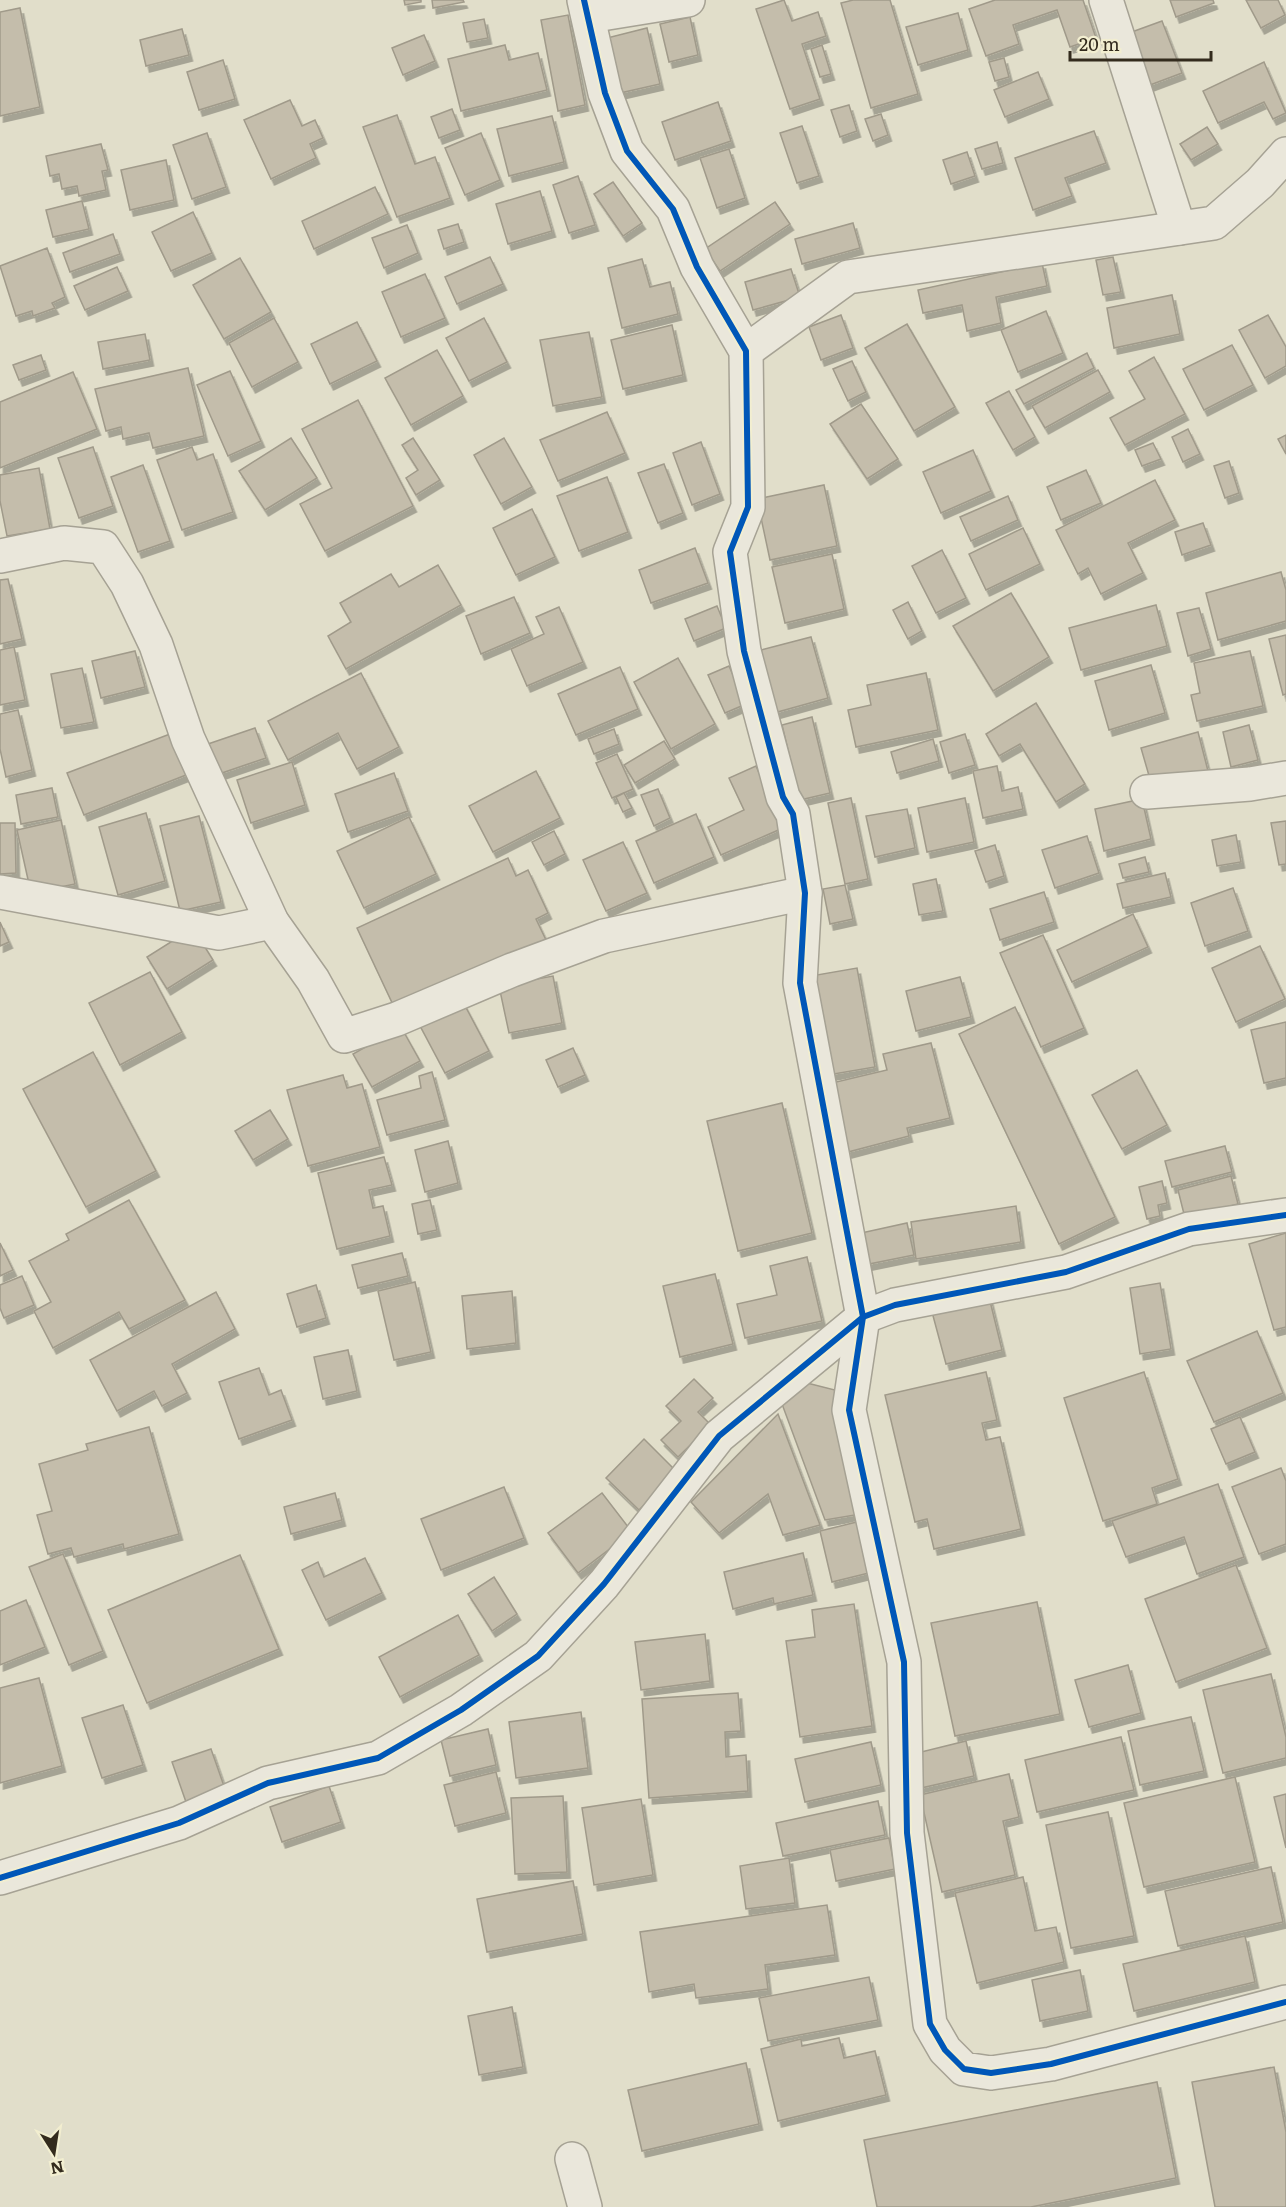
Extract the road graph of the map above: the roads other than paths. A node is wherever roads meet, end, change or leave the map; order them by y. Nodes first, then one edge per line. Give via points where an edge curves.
1 (688, 0) edge
2 (1106, 0) edge
3 (587, 8) edge
4 (1286, 154) edge
5 (1179, 228) junction
6 (746, 351) junction
7 (0, 556) edge
8 (1286, 778) edge
9 (1147, 792) dead end
10 (0, 892) edge
11 (805, 892) junction
12 (272, 922) junction
13 (1286, 1215) edge
14 (863, 1317) junction
15 (0, 1878) edge
16 (1286, 2002) edge
17 (572, 2159) dead end
18 (585, 2207) edge

1 - 3 street
2 - 5 street
3 - 6 street via 606,93 627,151 673,209 697,267
4 - 5 street via 1214,223
5 - 6 street via 848,277
6 - 11 street via 748,507 730,552 731,563 744,651 783,796 793,814
7 - 12 street via 64,543 103,547 127,584 156,645 189,739
8 - 9 street
10 - 12 street via 219,933
11 - 12 street via 604,936 512,970 397,1020 344,1036 313,980
11 - 14 street via 800,983
13 - 14 street via 1189,1229 1066,1272 895,1305
14 - 15 street via 719,1436 604,1584 538,1656 461,1710 378,1758 267,1783 179,1823
14 - 16 street via 849,1410 904,1662 907,1833 930,2024 945,2050 964,2069 991,2073 1051,2064
17 - 18 street

